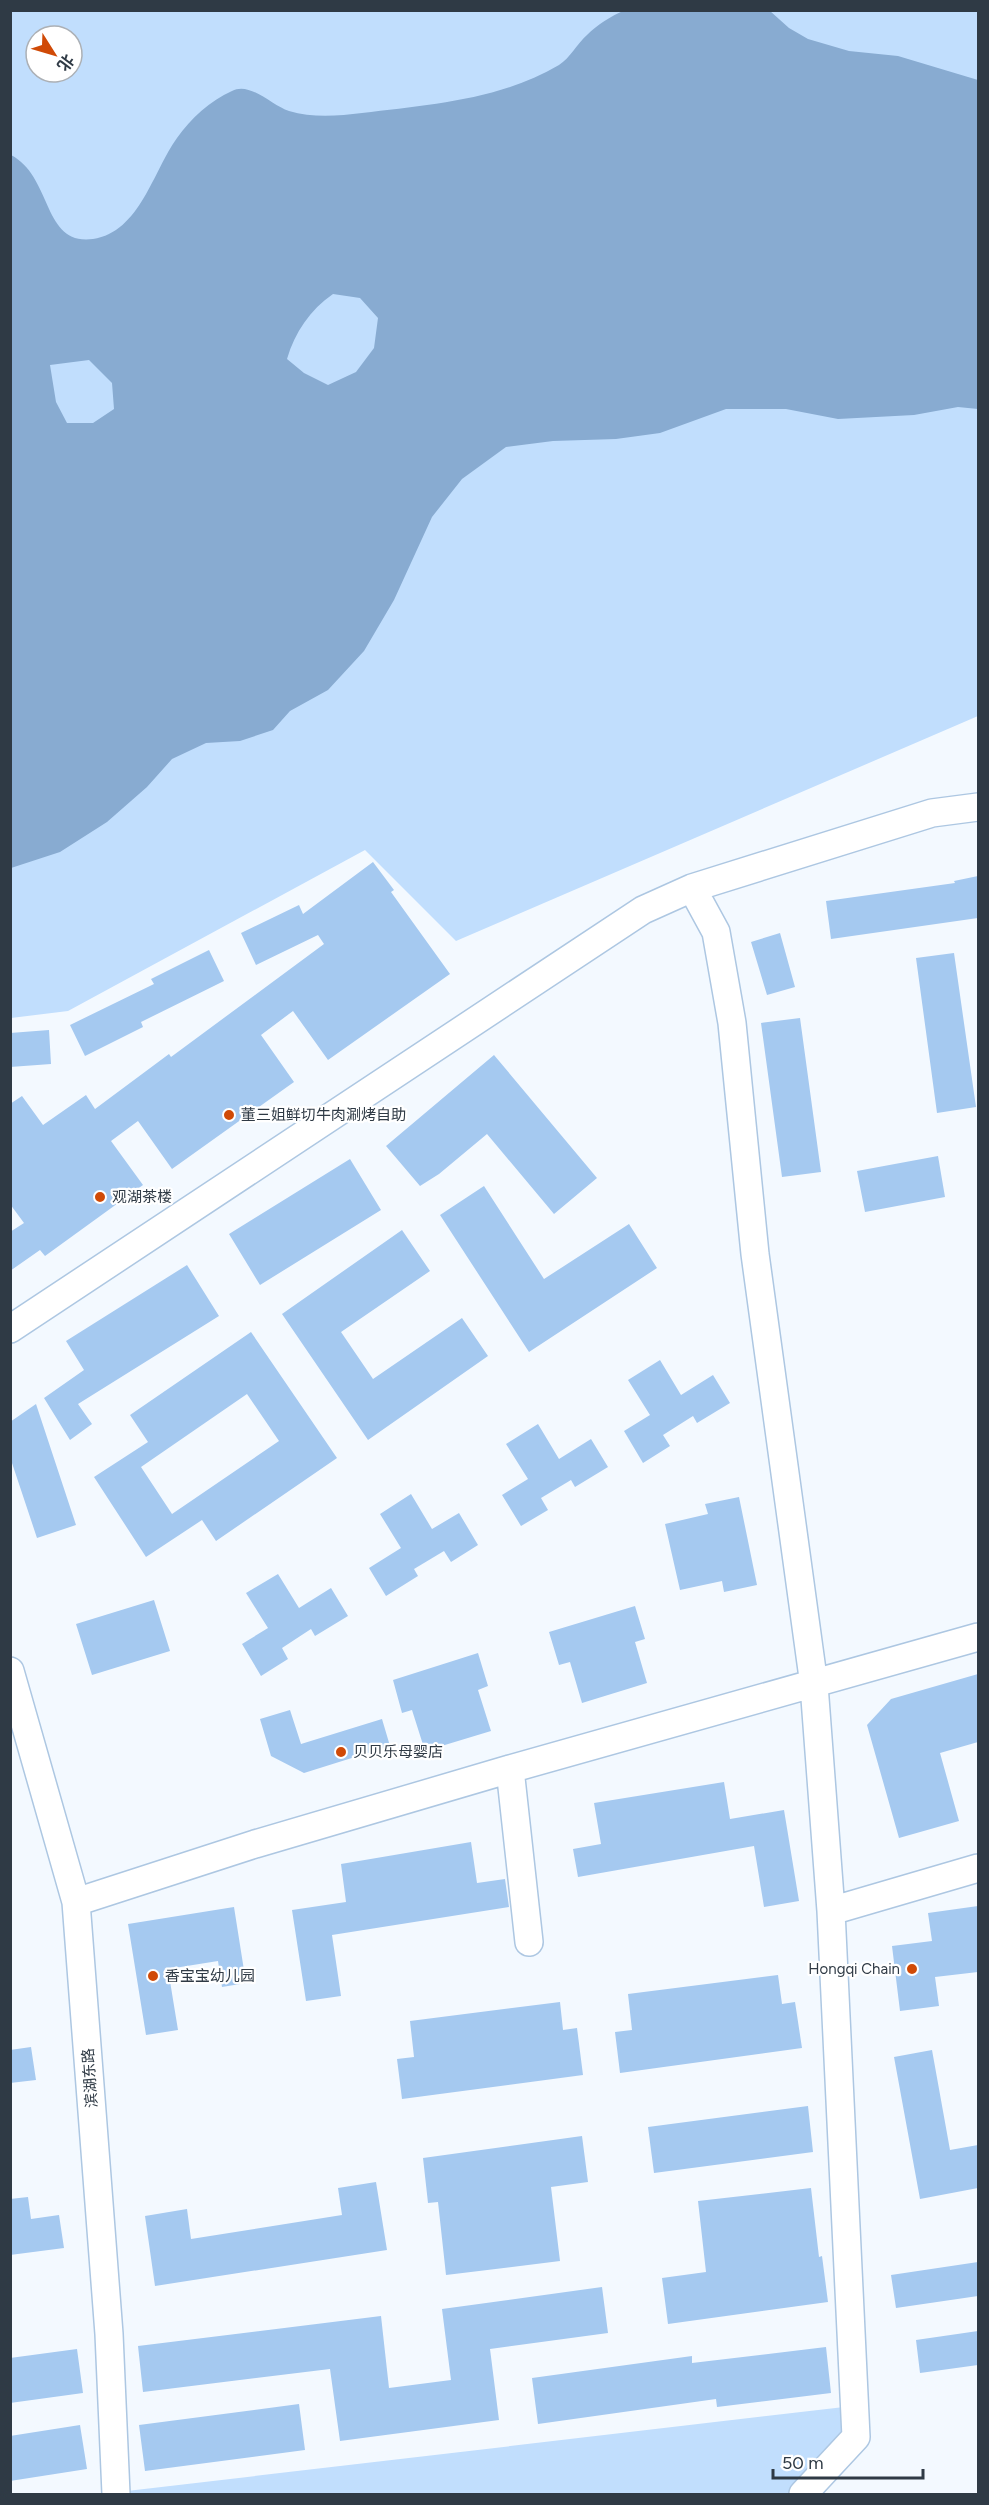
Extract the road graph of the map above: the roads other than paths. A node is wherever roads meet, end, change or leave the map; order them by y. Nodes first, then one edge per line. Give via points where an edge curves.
1 (978, 807) edge
2 (692, 888) junction
3 (10, 1329) edge
4 (978, 1637) edge
5 (10, 1671) edge
6 (814, 1685) junction
7 (510, 1769) junction
8 (978, 1868) edge
9 (76, 1902) junction
10 (831, 1911) junction
11 (529, 1942) dead end
12 (116, 2494) edge
13 (803, 2494) edge

1 - 2 street via 932,813
2 - 3 street via 643,909
2 - 6 street via 716,932 732,1023 755,1254
4 - 6 street
5 - 9 street, 滨湖东路
6 - 7 street
6 - 10 street
7 - 9 street via 255,1844
7 - 11 street
8 - 10 street
9 - 12 street, 滨湖东路 via 109,2334
10 - 13 street via 856,2437

